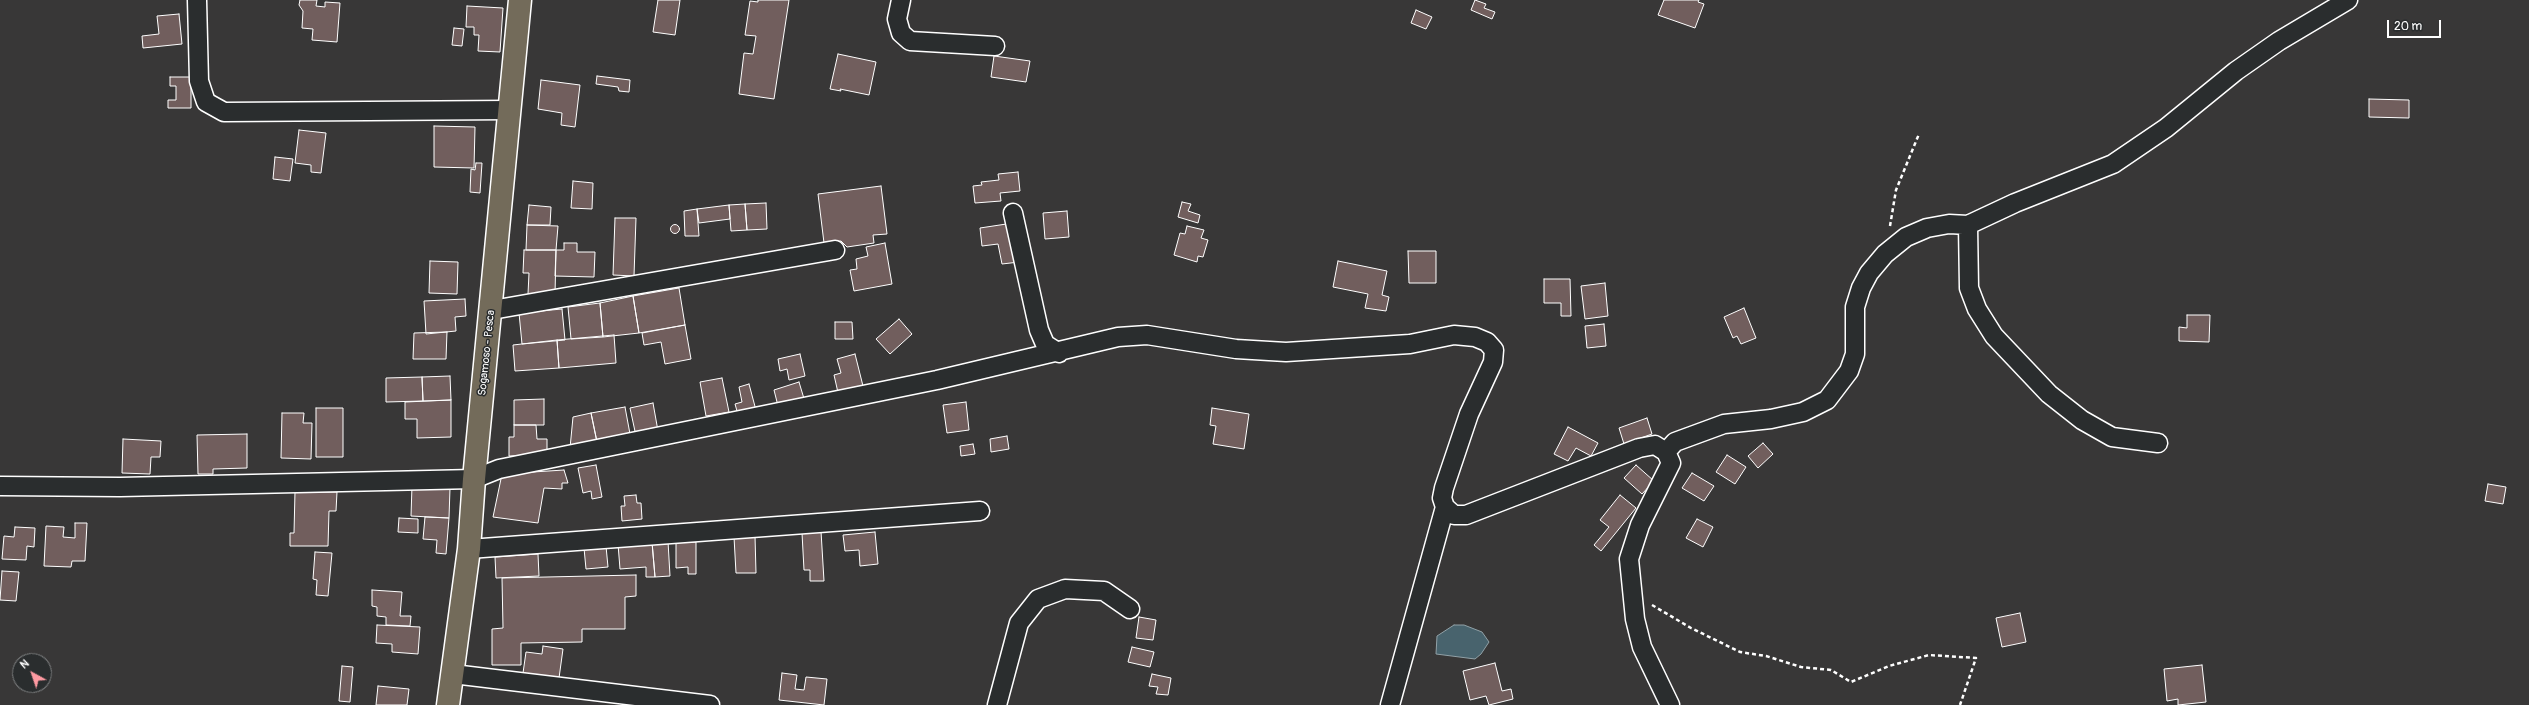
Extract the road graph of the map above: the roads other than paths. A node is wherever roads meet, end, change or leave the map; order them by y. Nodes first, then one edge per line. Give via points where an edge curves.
1 (196, 0) edge
2 (520, 0) edge
3 (901, 0) edge
4 (2348, 0) edge
5 (995, 46) dead end
6 (510, 110) junction
7 (1013, 213) dead end
8 (1968, 226) junction
9 (835, 250) dead end
10 (492, 310) junction
11 (1059, 353) junction
12 (2158, 442) dead end
13 (1666, 452) junction
14 (474, 479) junction
15 (0, 486) edge
16 (1445, 507) junction
17 (980, 511) dead end
18 (469, 549) junction
19 (1130, 609) dead end
20 (453, 674) junction
21 (448, 705) edge
22 (710, 705) edge
23 (997, 705) edge
24 (1390, 705) edge
25 (1670, 705) edge

1 - 6 street via 199,81 206,102 224,112
2 - 6 main road, Sogamoso - Pesca
3 - 5 street via 897,19 900,33 910,41
4 - 8 street via 2279,40 2242,66 2166,128 2113,164
6 - 10 main road, Sogamoso - Pesca
7 - 11 street via 1039,330 1045,344
8 - 12 street via 1969,288 1977,309 1994,336 2048,394 2082,420 2112,437
8 - 13 street via 1949,224 1928,228 1906,237 1885,254 1869,273 1855,307 1855,354 1849,371 1827,400 1803,412 1771,419 1724,424 1675,442
9 - 10 street
10 - 14 main road, Sogamoso - Pesca
11 - 14 street via 499,469
11 - 16 street via 1118,338 1147,335 1236,349 1286,352 1410,344 1454,335 1475,337 1487,342 1494,350 1493,362 1469,414 1450,467 1442,498
13 - 16 street via 1655,445 1639,448 1459,517
13 - 25 street via 1671,463 1632,544 1629,559 1635,619 1642,647
14 - 15 street
14 - 18 main road, Sogamoso - Pesca
16 - 24 street
17 - 18 street
18 - 20 main road, Sogamoso - Pesca
19 - 23 street via 1104,591 1065,589 1038,599 1019,624
20 - 21 main road, Sogamoso - Pesca
20 - 22 street

